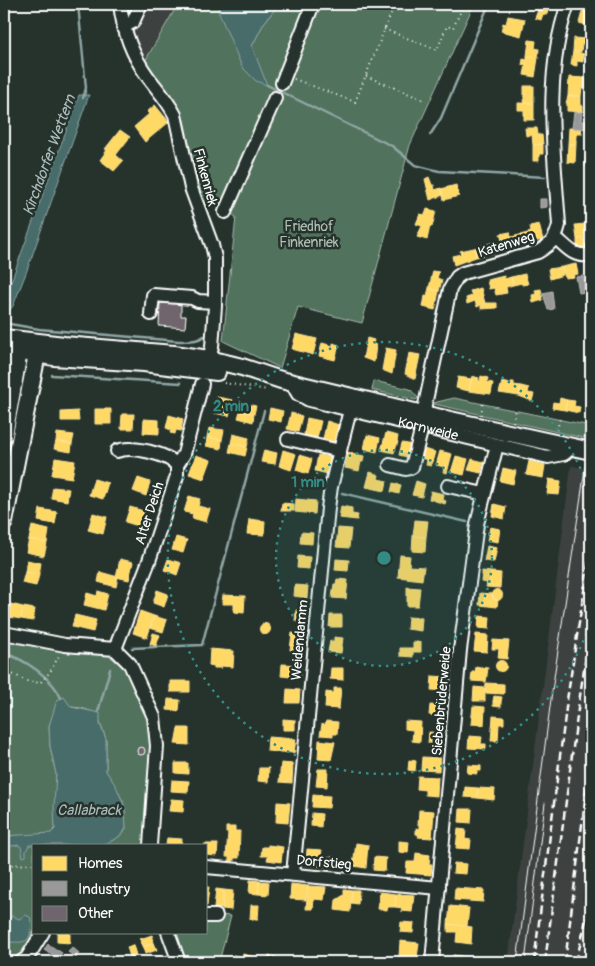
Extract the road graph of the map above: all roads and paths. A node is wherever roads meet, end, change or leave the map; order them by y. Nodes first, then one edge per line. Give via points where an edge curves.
1 (120, 4) edge
2 (142, 4) edge
3 (313, 4) edge
4 (395, 4) edge
5 (464, 4) edge
6 (568, 4) edge
7 (123, 26) junction
8 (384, 29) junction
9 (366, 76) junction
10 (283, 79) joint
11 (275, 98) dead end
12 (424, 100) dead end
13 (225, 212) dead end
14 (556, 238) junction
15 (590, 255) edge
16 (216, 302) junction
17 (151, 314) dead end
18 (4, 338) edge
19 (22, 349) edge
20 (4, 364) edge
21 (206, 371) junction
22 (223, 383) dead end
23 (14, 384) junction
24 (281, 384) junction
25 (483, 402) dead end
26 (516, 409) dead end
27 (350, 410) junction
28 (481, 416) dead end
29 (560, 418) dead end
30 (423, 421) junction
31 (513, 423) dead end
32 (556, 432) dead end
33 (4, 435) edge
34 (288, 439) dead end
35 (497, 445) junction
36 (571, 448) junction
37 (117, 451) dead end
38 (340, 451) junction
39 (591, 452) edge
40 (177, 465) junction
41 (390, 465) dead end
42 (448, 486) dead end
43 (484, 494) junction
44 (4, 522) edge
45 (4, 633) edge
46 (65, 645) junction
47 (115, 649) junction
48 (4, 670) edge
49 (150, 844) edge
50 (4, 850) edge
51 (32, 864) edge
52 (8, 865) junction
53 (208, 867) edge
54 (4, 869) edge
55 (293, 874) junction
56 (4, 886) edge
57 (439, 888) junction
58 (42, 934) edge
59 (169, 934) edge
60 (21, 962) edge
61 (179, 962) edge
62 (432, 962) edge

1 - 7 street, Finkenriek
2 - 7 street via 133,22
3 - 10 street
4 - 8 path
5 - 8 path via 454,28 447,26 437,50
6 - 14 street via 557,45 552,95 560,225
7 - 16 street, Finkenriek via 137,60 175,115 191,188 214,252
8 - 9 path
9 - 10 path via 355,102
9 - 12 path
11 - 13 street
14 - 15 street via 575,254
14 - 30 street, Katenweg via 538,252 463,273 454,281
16 - 17 street via 153,295
16 - 21 street, Finkenriek
18 - 19 main road, Kornweide
19 - 21 main road, Kornweide
19 - 23 main road
19 - 44 main road
20 - 23 main road
21 - 24 main road, Kornweide
21 - 40 street, Alter Deich via 184,454
22 - 24 path
23 - 33 main road
24 - 27 street, Kornweide via 302,397
24 - 30 main road, Kornweide
25 - 28 path
26 - 31 path
27 - 30 street, Kornweide
27 - 38 street, Weidendamm
29 - 32 path
30 - 35 street, Kornweide
30 - 36 main road, Kornweide
30 - 41 street, Katenweg via 412,467 406,469
34 - 38 street
35 - 36 street, Kornweide via 554,457
35 - 43 street, Siebenbrüderweide
36 - 39 main road, Kornweide
37 - 40 street via 134,448 168,458
38 - 55 street, Weidendamm via 328,508
40 - 47 street, Alter Deich via 177,476 150,560
42 - 43 street
43 - 57 street, Siebenbrüderweide via 460,650
45 - 46 street
46 - 47 street
46 - 48 path via 40,683
47 - 49 street via 130,664 154,717 157,746
50 - 52 path
51 - 52 path
52 - 54 path
52 - 56 path
53 - 55 street, Dorfstieg
55 - 57 street, Dorfstieg
57 - 62 street, Siebenbrüderweide
58 - 60 street
59 - 61 street

